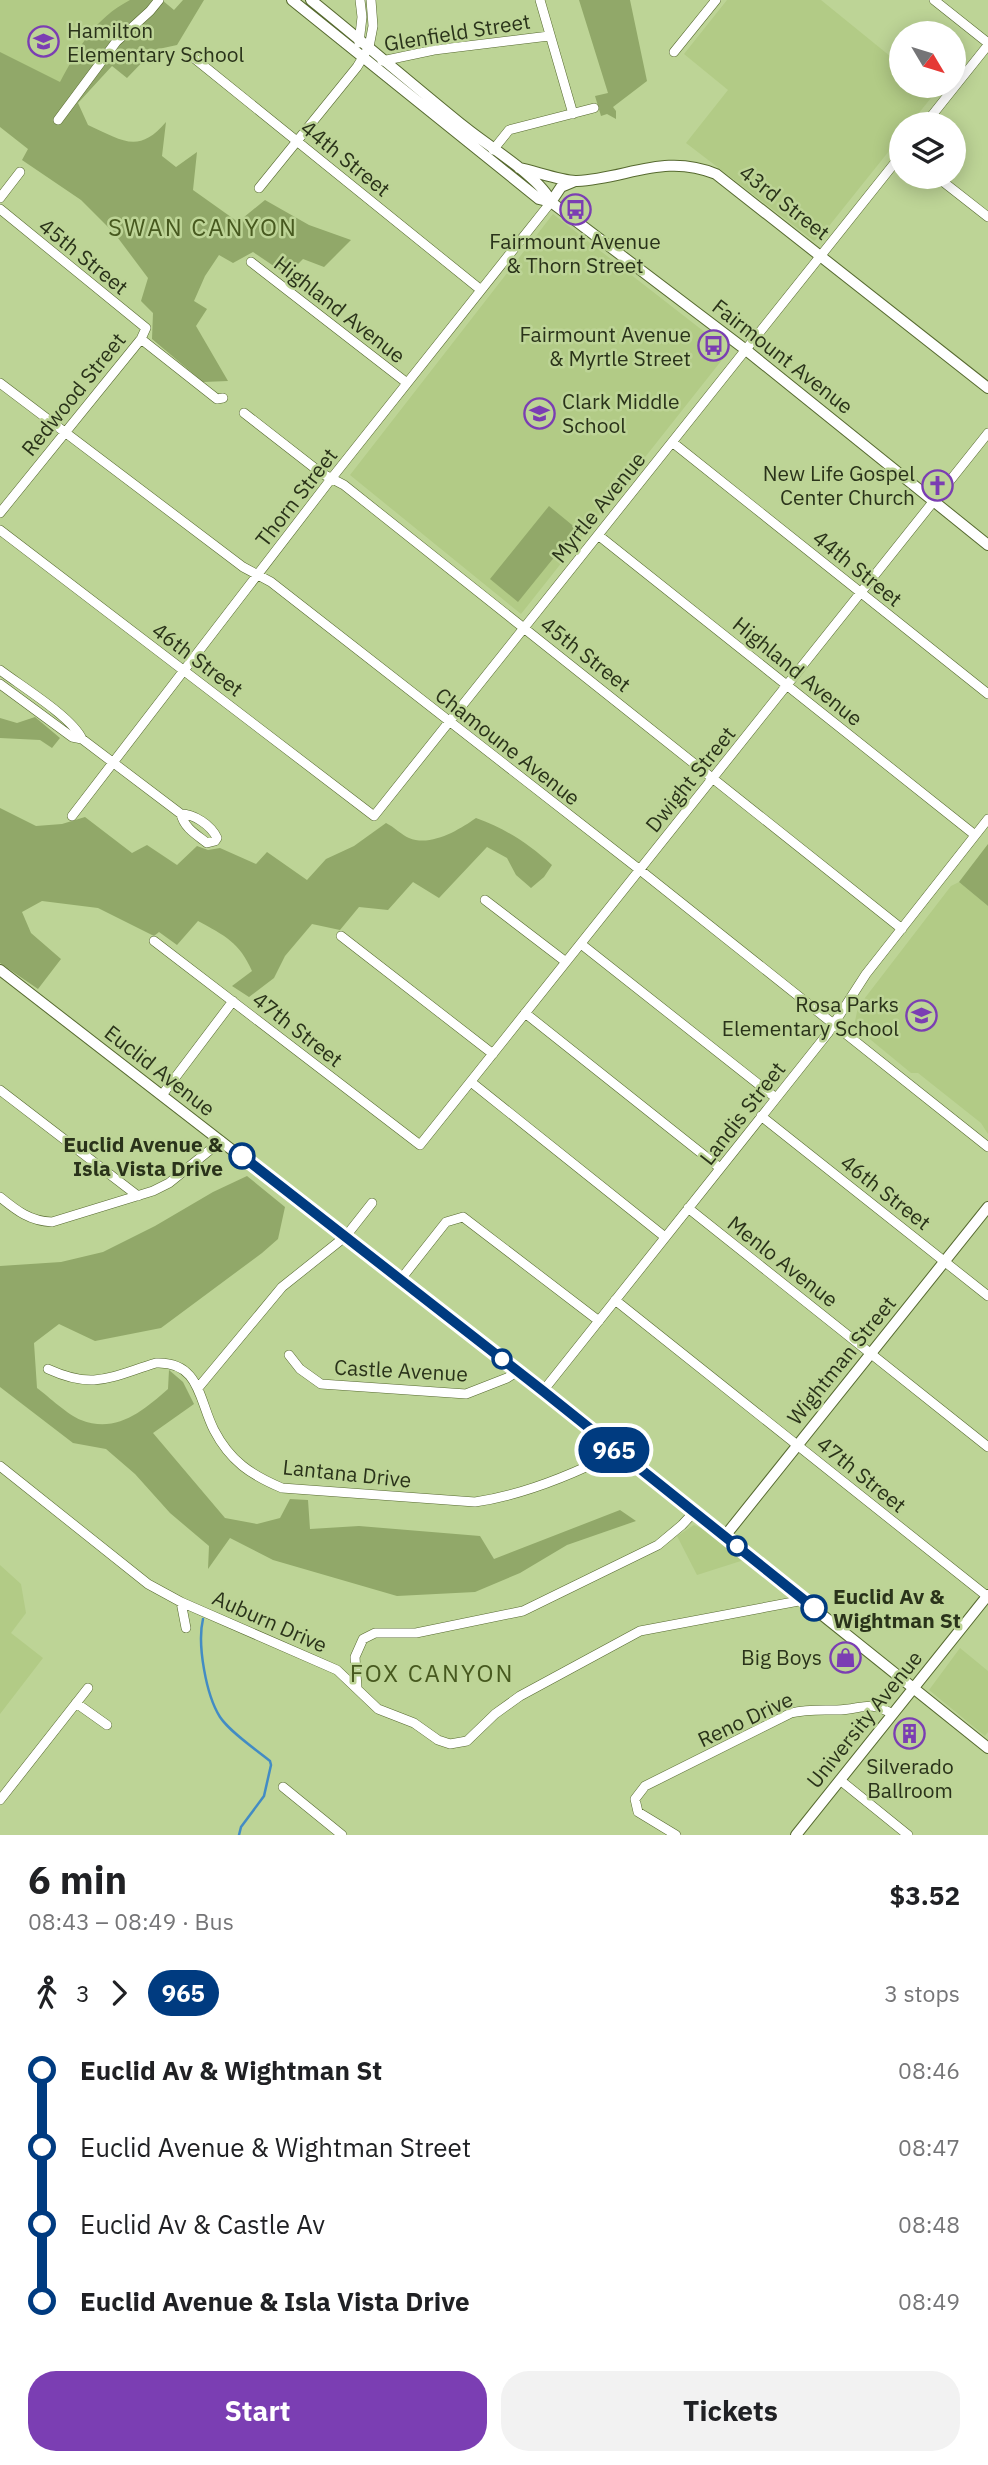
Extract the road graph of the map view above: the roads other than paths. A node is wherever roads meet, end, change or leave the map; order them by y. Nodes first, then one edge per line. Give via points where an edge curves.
1 (159, 0) edge
2 (292, 0) edge
3 (311, 0) edge
4 (360, 0) edge
5 (371, 0) edge
6 (540, 0) edge
7 (716, 0) edge
8 (934, 0) edge
9 (549, 36) junction
10 (359, 39) junction
11 (988, 44) edge
12 (674, 52) dead end
13 (189, 54) dead end
14 (367, 56) junction
15 (384, 60) junction
16 (594, 108) dead end
17 (934, 112) edge
18 (573, 114) junction
19 (58, 120) dead end
20 (297, 141) junction
21 (493, 150) junction
22 (519, 168) junction
23 (889, 170) edge
24 (20, 172) dead end
25 (573, 182) junction
26 (260, 188) dead end
27 (952, 189) edge
28 (0, 198) edge
29 (551, 202) junction
30 (0, 209) edge
31 (988, 217) edge
32 (821, 255) junction
33 (251, 262) dead end
34 (481, 290) junction
35 (146, 328) joint
36 (141, 339) junction
37 (747, 350) junction
38 (0, 383) edge
39 (407, 383) junction
40 (988, 388) edge
41 (223, 398) dead end
42 (244, 413) dead end
43 (65, 432) junction
44 (988, 433) edge
45 (672, 442) junction
46 (331, 479) junction
47 (934, 501) junction
48 (0, 513) edge
49 (0, 530) edge
50 (598, 535) junction
51 (988, 545) edge
52 (257, 576) junction
53 (861, 593) junction
54 (524, 628) junction
55 (0, 670) edge
56 (184, 670) junction
57 (0, 684) edge
58 (787, 685) junction
59 (988, 694) edge
60 (449, 722) junction
61 (82, 739) junction
62 (113, 763) junction
63 (714, 778) junction
64 (181, 814) dead end
65 (72, 816) dead end
66 (374, 816) joint
67 (988, 819) edge
68 (975, 835) junction
69 (640, 870) junction
70 (485, 900) dead end
71 (902, 929) junction
72 (341, 936) dead end
73 (155, 941) dead end
74 (581, 944) junction
75 (566, 962) junction
76 (0, 970) edge
77 (233, 1001) junction
78 (526, 1013) junction
79 (834, 1024) junction
80 (493, 1054) junction
81 (471, 1082) junction
82 (0, 1090) edge
83 (162, 1095) junction
84 (776, 1098) junction
85 (761, 1116) junction
86 (221, 1141) junction
87 (420, 1145) joint
88 (988, 1147) edge
89 (720, 1168) junction
90 (138, 1196) junction
91 (0, 1198) edge
92 (372, 1203) dead end
93 (988, 1208) edge
94 (688, 1209) junction
95 (346, 1236) junction
96 (665, 1237) junction
97 (945, 1262) junction
98 (401, 1279) junction
99 (988, 1296) edge
100 (615, 1300) junction
101 (599, 1321) junction
102 (871, 1354) junction
103 (289, 1355) dead end
104 (48, 1368) dead end
105 (517, 1371) junction
106 (198, 1388) junction
107 (543, 1391) junction
108 (797, 1446) junction
109 (988, 1447) edge
110 (617, 1452) junction
111 (0, 1466) edge
112 (694, 1512) junction
113 (725, 1536) junction
114 (988, 1596) edge
115 (804, 1600) junction
116 (181, 1602) junction
117 (186, 1628) dead end
118 (914, 1687) junction
119 (88, 1688) dead end
120 (357, 1688) junction
121 (76, 1703) junction
122 (892, 1714) junction
123 (107, 1725) dead end
124 (988, 1748) edge
125 (840, 1780) junction
126 (283, 1787) dead end
127 (0, 1800) edge
128 (342, 1835) edge
129 (676, 1835) edge
130 (796, 1835) edge
131 (908, 1835) edge

1 - 19 street via 116,42
2 - 14 main road, Fairmount Avenue
3 - 10 main road, Fairmount Avenue
4 - 10 street
5 - 14 street via 373,26
6 - 9 street
7 - 12 street
8 - 11 street
9 - 15 street, Glenfield Street
9 - 18 street
10 - 14 main road, Fairmount Avenue
11 - 17 street
13 - 20 street, 44th Street
14 - 15 main road, Fairmount Avenue
14 - 20 street
14 - 29 main road, Fairmount Avenue via 539,199
15 - 21 main road, Fairmount Avenue
16 - 18 street
18 - 21 street via 509,130
20 - 26 street
20 - 34 street, 44th Street
21 - 22 main road, Fairmount Avenue
22 - 25 main road, 43rd Street
22 - 29 main road, Fairmount Avenue via 547,192
23 - 32 street, Myrtle Avenue
24 - 28 street
25 - 29 main road via 561,187
25 - 32 main road, 43rd Street via 668,164 695,166 726,180
27 - 31 street
29 - 34 street, Thorn Street
29 - 37 main road, Fairmount Avenue
30 - 35 street, 45th Street
32 - 37 street, Myrtle Avenue
32 - 40 main road, 43rd Street
33 - 39 street, Highland Avenue
34 - 39 street, Thorn Street
35 - 36 street, Redwood Street
36 - 41 street via 217,399
36 - 43 street, Redwood Street
37 - 45 street, Myrtle Avenue
37 - 47 main road, Fairmount Avenue
38 - 43 street, Chamoune Avenue
39 - 46 street, Thorn Street
42 - 46 street, 45th Street
43 - 48 street, Redwood Street
43 - 52 street, Chamoune Avenue
44 - 47 street, Dwight Street
45 - 50 street, Myrtle Avenue
45 - 53 street, 44th Street
46 - 52 street, Thorn Street
46 - 54 street, 45th Street
47 - 51 main road, Fairmount Avenue
47 - 53 street, Dwight Street
49 - 56 street, 46th Street
50 - 54 street, Myrtle Avenue
50 - 58 street, Highland Avenue
52 - 56 street, Thorn Street
52 - 60 street, Chamoune Avenue via 271,582
53 - 58 street, Dwight Street
53 - 59 street, 44th Street
54 - 60 street, Myrtle Avenue
54 - 63 street, 45th Street
55 - 61 street via 78,730
56 - 62 street, Thorn Street
56 - 66 street, 46th Street
57 - 61 street via 72,737
58 - 63 street, Dwight Street
58 - 68 street, Highland Avenue
60 - 66 street, Myrtle Avenue
60 - 69 street, Chamoune Avenue
61 - 62 street
62 - 64 street
62 - 65 street, Thorn Street
63 - 69 street, Dwight Street
63 - 71 street, 45th Street
67 - 68 street, Landis Street
68 - 71 street, Landis Street
69 - 74 street, Dwight Street
69 - 79 street, Chamoune Avenue
70 - 75 street
71 - 79 street, Landis Street
72 - 80 street
73 - 77 street, 47th Street
74 - 75 street, Dwight Street
74 - 84 street
75 - 78 street, Dwight Street
76 - 83 main road, Euclid Avenue
77 - 83 street
77 - 87 street, 47th Street
78 - 80 street, Dwight Street
78 - 89 street
79 - 84 street, Landis Street
79 - 88 street, Chamoune Avenue
80 - 81 street, Dwight Street
81 - 87 street, Dwight Street
81 - 96 street
82 - 90 street
83 - 86 main road, Euclid Avenue
84 - 85 street, Landis Street
85 - 89 street, Landis Street
85 - 97 street, 46th Street
86 - 90 street via 169,1183
86 - 95 main road, Euclid Avenue
89 - 94 street, Landis Street
90 - 91 street via 52,1222 23,1216
92 - 95 street
93 - 97 main road, Wightman Street
94 - 96 street, Landis Street
94 - 102 street, Menlo Avenue
95 - 98 main road, Euclid Avenue
95 - 106 street via 282,1287
96 - 100 street, Landis Street
97 - 99 street, 46th Street
97 - 102 main road, Wightman Street
98 - 101 street via 446,1222 463,1217
98 - 105 main road, Euclid Avenue
100 - 101 street, Landis Street
100 - 108 street, 47th Street
101 - 107 street, Landis Street
102 - 108 main road, Wightman Street
102 - 109 street, Menlo Avenue
103 - 105 street, Castle Avenue via 321,1384 452,1394 475,1392
104 - 106 street, Lantana Drive via 88,1382 165,1363 184,1370
105 - 107 main road, Euclid Avenue
106 - 110 street, Lantana Drive via 214,1431 238,1463 253,1476 282,1488 475,1502 551,1480
107 - 110 main road, Euclid Avenue
108 - 113 main road, Wightman Street
108 - 114 street, 47th Street
110 - 112 main road, Euclid Avenue
111 - 116 street, Auburn Drive via 148,1584
112 - 113 main road, Euclid Avenue
112 - 120 street via 658,1545 523,1611 416,1633 375,1633 363,1639 355,1657
113 - 115 main road, Euclid Avenue
114 - 118 main road, University Avenue
115 - 118 main road, Euclid Avenue
115 - 120 street, Auburn Drive via 640,1632 520,1696 467,1741 456,1744 438,1740 414,1723 378,1709
116 - 117 street
116 - 120 street, Auburn Drive via 337,1670
118 - 122 main road, University Avenue
118 - 124 main road, Euclid Avenue
119 - 121 street
121 - 123 street
121 - 127 street
122 - 125 main road, University Avenue
122 - 129 street, Reno Drive via 866,1705 791,1713 645,1786 635,1799 638,1812
125 - 130 main road, University Avenue
125 - 131 street
126 - 128 street

